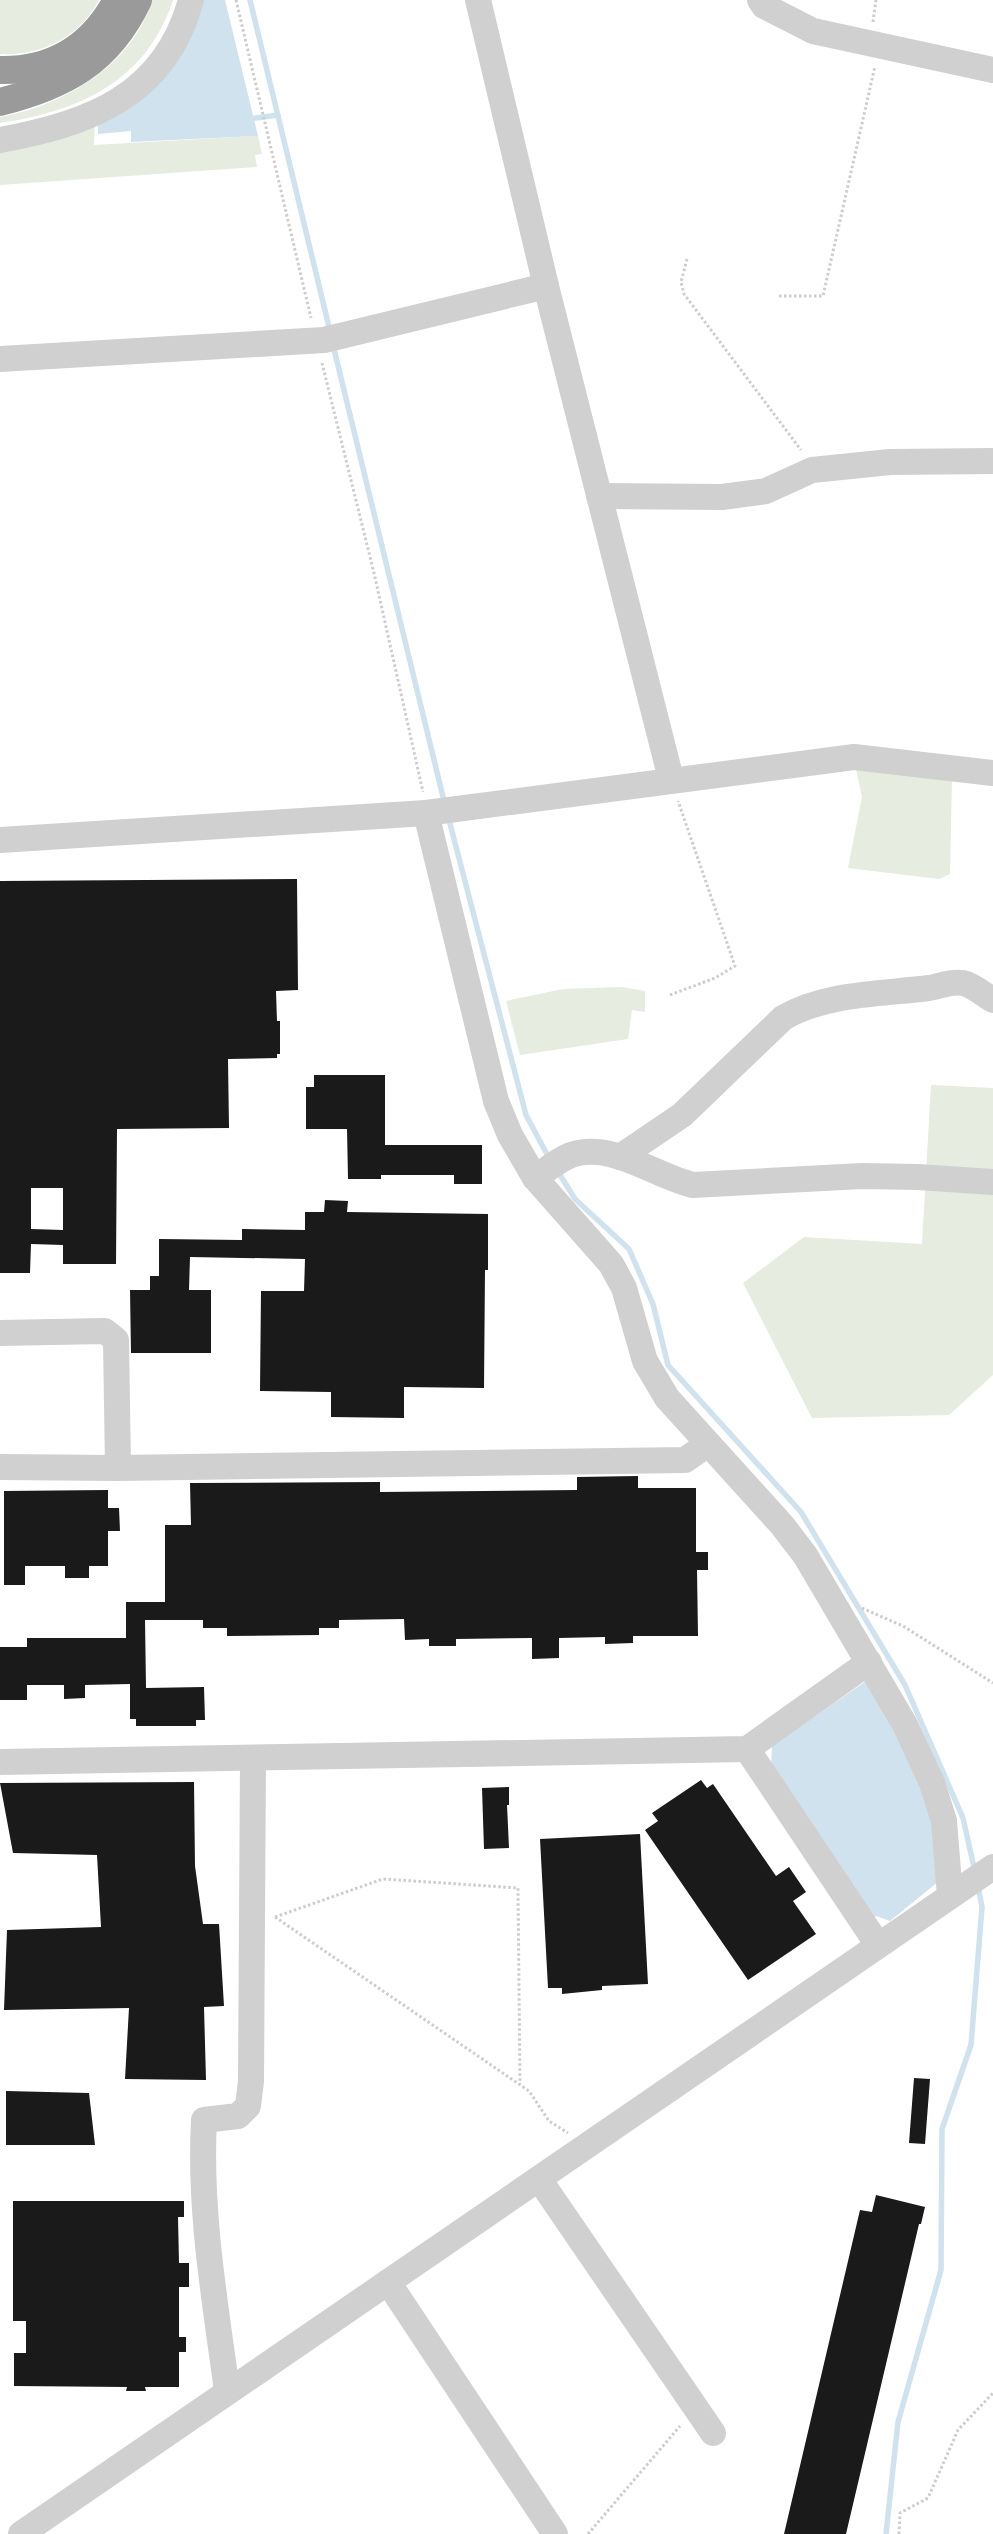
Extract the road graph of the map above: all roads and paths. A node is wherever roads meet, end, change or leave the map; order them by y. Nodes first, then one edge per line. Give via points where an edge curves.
1 (117, 0) edge
2 (138, 0) edge
3 (191, 0) edge
4 (236, 0) edge
5 (478, 0) edge
6 (760, 0) edge
7 (880, 46) junction
8 (0, 70) edge
9 (993, 70) edge
10 (0, 102) edge
11 (0, 140) edge
12 (687, 259) dead end
13 (546, 286) junction
14 (779, 296) dead end
15 (326, 339) junction
16 (0, 360) edge
17 (993, 461) edge
18 (812, 470) junction
19 (599, 496) junction
20 (993, 772) edge
21 (671, 779) junction
22 (441, 811) junction
23 (0, 840) edge
24 (670, 995) dead end
25 (993, 1000) edge
26 (620, 1157) junction
27 (549, 1169) junction
28 (993, 1182) edge
29 (0, 1333) edge
30 (708, 1444) junction
31 (0, 1467) edge
32 (118, 1468) junction
33 (861, 1608) dead end
34 (869, 1662) junction
35 (993, 1683) edge
36 (748, 1749) junction
37 (253, 1758) junction
38 (0, 1762) edge
39 (974, 1880) edge
40 (252, 1901) junction
41 (275, 1917) junction
42 (878, 1946) junction
43 (520, 2084) junction
44 (588, 2146) junction
45 (539, 2179) junction
46 (388, 2282) junction
47 (227, 2392) junction
48 (993, 2392) edge
49 (696, 2408) junction
50 (713, 2433) dead end
51 (21, 2534) edge
52 (555, 2534) edge
53 (588, 2534) edge
54 (899, 2534) edge

1 - 8 highway via 96,31 62,59 20,71
2 - 10 highway via 127,24 114,41 82,70 46,88
3 - 11 street via 178,35 166,55 131,92 98,113 76,122
4 - 15 path
5 - 13 street
6 - 7 street via 764,6 813,31
7 - 9 street
7 - 14 path via 823,296
12 - 18 path via 681,282 684,294 808,459
13 - 15 street
13 - 19 street
15 - 16 street
15 - 22 path via 374,573
17 - 18 street via 890,462
18 - 19 street via 766,491 722,497
19 - 21 street
20 - 21 street via 854,757
21 - 22 street
21 - 24 path via 735,966 716,978
22 - 23 street
22 - 27 street via 496,1101 510,1135
25 - 26 street via 965,984 952,982 932,988 848,997 798,1009 783,1018 682,1115
26 - 27 street via 585,1152
26 - 28 street via 693,1185 862,1176
27 - 30 street via 624,1288 645,1361 666,1398
29 - 32 street via 105,1331 116,1340
30 - 32 street via 685,1460
30 - 34 street via 805,1555
31 - 32 street
33 - 35 path via 903,1626
34 - 36 street
34 - 39 street via 904,1723 932,1783 944,1821
36 - 37 street
36 - 42 street
37 - 38 street
37 - 40 street
39 - 42 street
40 - 41 path
40 - 47 street via 248,2106 238,2116 204,2120 203,2137 206,2240
41 - 43 path
41 - 43 path via 383,1879 518,1888
42 - 44 street
43 - 44 path via 529,2091 549,2122
44 - 45 street
45 - 46 street
45 - 49 street
46 - 47 street
46 - 52 street
47 - 51 street
48 - 54 path via 958,2430 928,2498 900,2513
49 - 50 street
49 - 53 path

